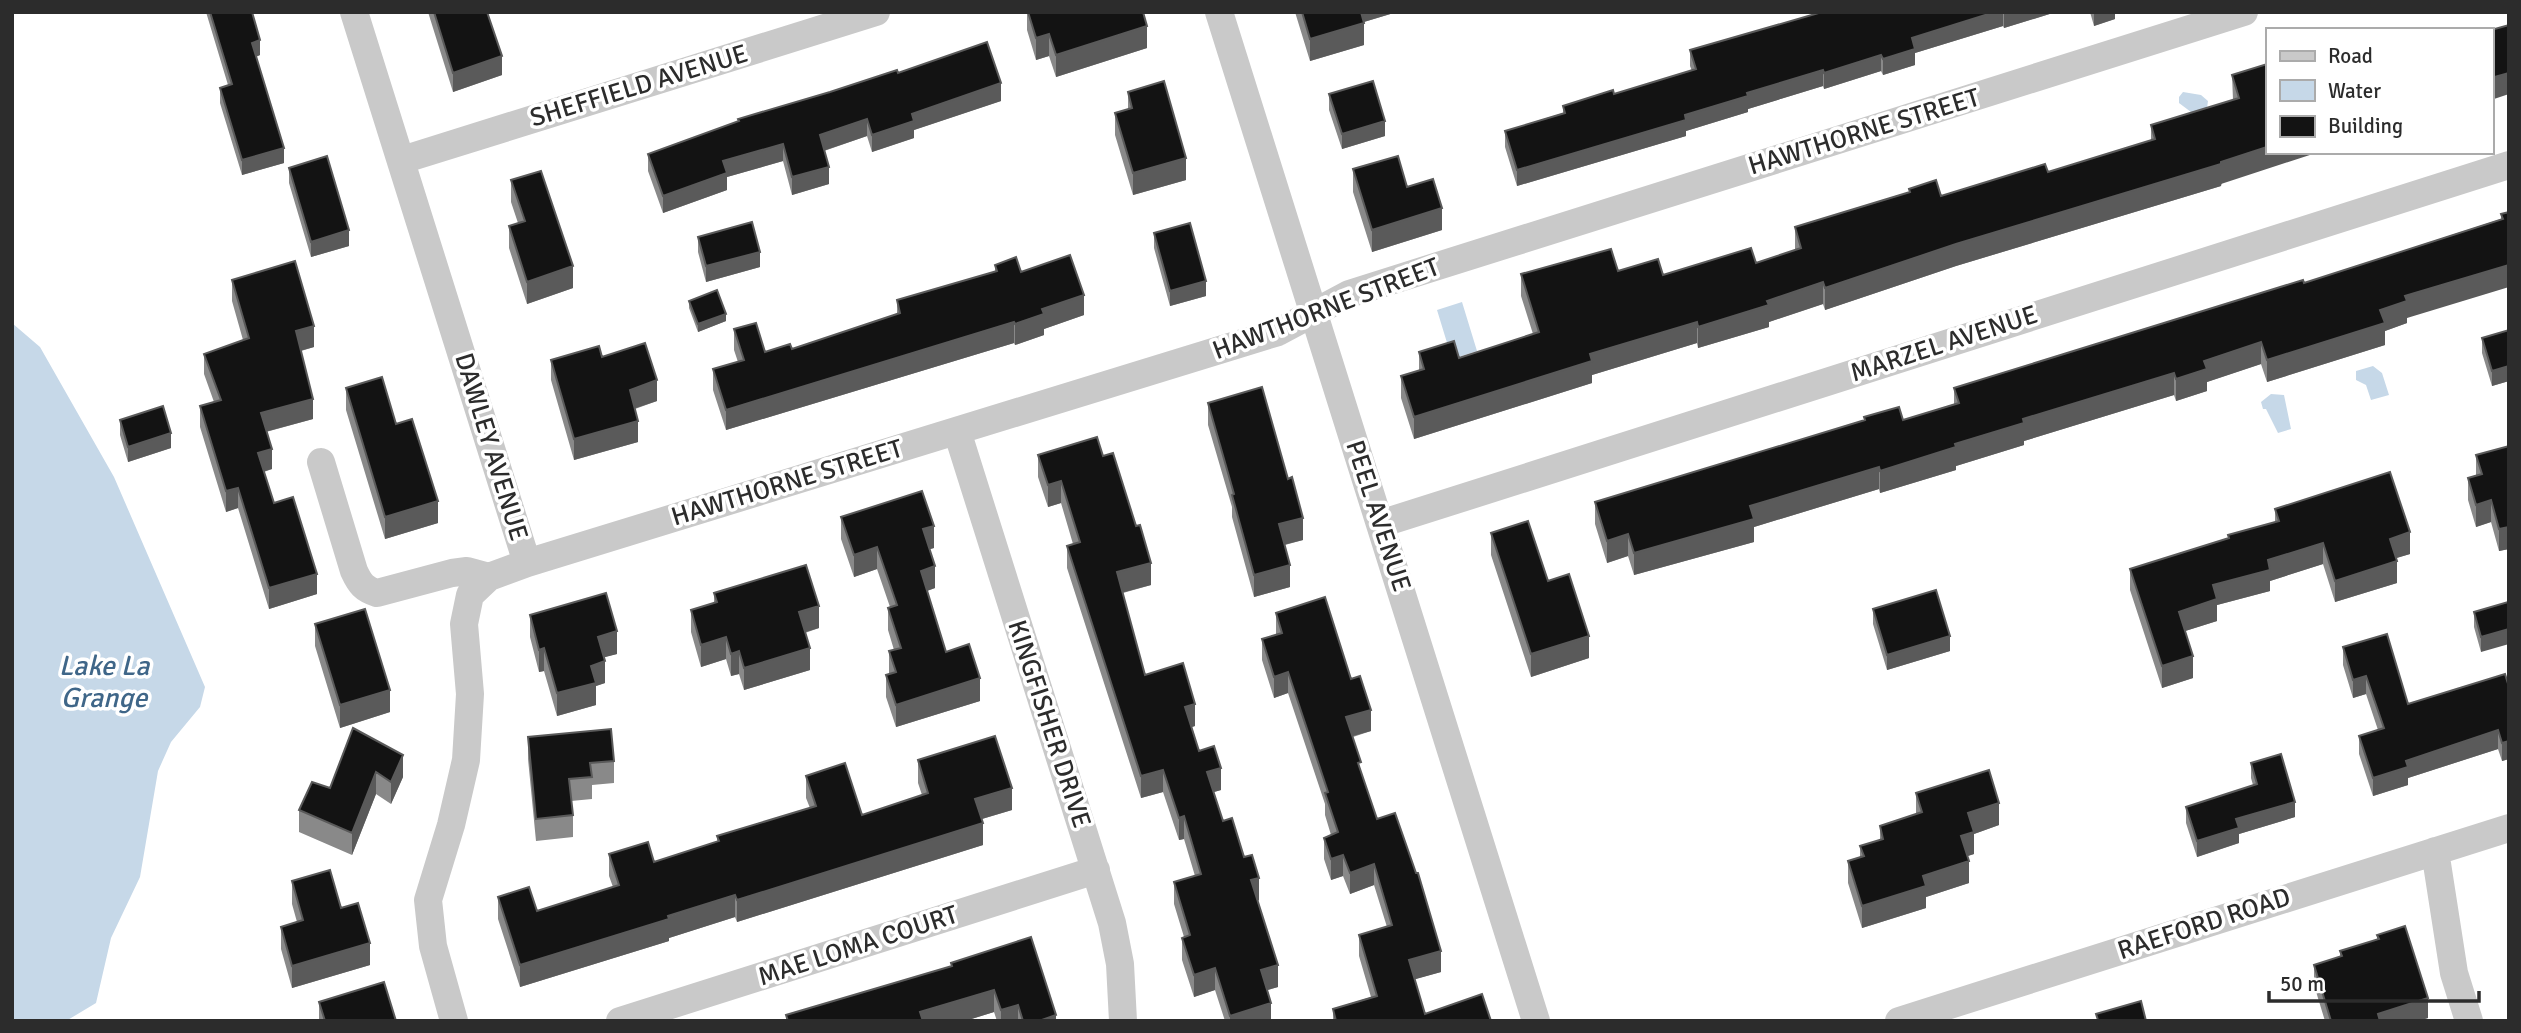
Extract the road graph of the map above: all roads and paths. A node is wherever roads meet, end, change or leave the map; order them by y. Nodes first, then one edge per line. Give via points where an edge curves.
1 (354, 12) edge
2 (876, 12) edge
3 (1219, 12) edge
4 (2244, 12) edge
5 (402, 160) junction
6 (2509, 165) edge
7 (1313, 314) junction
8 (957, 431) junction
9 (321, 463) dead end
10 (1380, 524) junction
11 (527, 563) junction
12 (489, 577) junction
13 (2509, 828) edge
14 (2435, 851) junction
15 (1096, 870) junction
16 (454, 1021) edge
17 (620, 1021) edge
18 (1123, 1021) edge
19 (1536, 1021) edge
20 (1899, 1021) edge
21 (2469, 1021) edge

1 - 5 street, DAWLEY AVENUE
2 - 5 street, SHEFFIELD AVENUE
3 - 7 street, PEEL AVENUE
4 - 7 street, HAWTHORNE STREET via 1349,294
5 - 11 street, DAWLEY AVENUE
6 - 10 street, MARZEL AVENUE
7 - 8 street, HAWTHORNE STREET via 1278,332
7 - 10 street, PEEL AVENUE
8 - 11 street, HAWTHORNE STREET
8 - 15 street, KINGFISHER DRIVE
9 - 12 street via 354,571 366,589 377,593 467,571
10 - 19 street, PEEL AVENUE
11 - 12 street, DAWLEY AVENUE
12 - 16 street, DAWLEY AVENUE via 470,595 464,624 470,694 466,760 428,900 433,946
13 - 14 street, RAEFORD ROAD
14 - 20 street, RAEFORD ROAD
14 - 21 street via 2454,973
15 - 17 street, MAE LOMA COURT
15 - 18 street, KINGFISHER DRIVE via 1120,964

